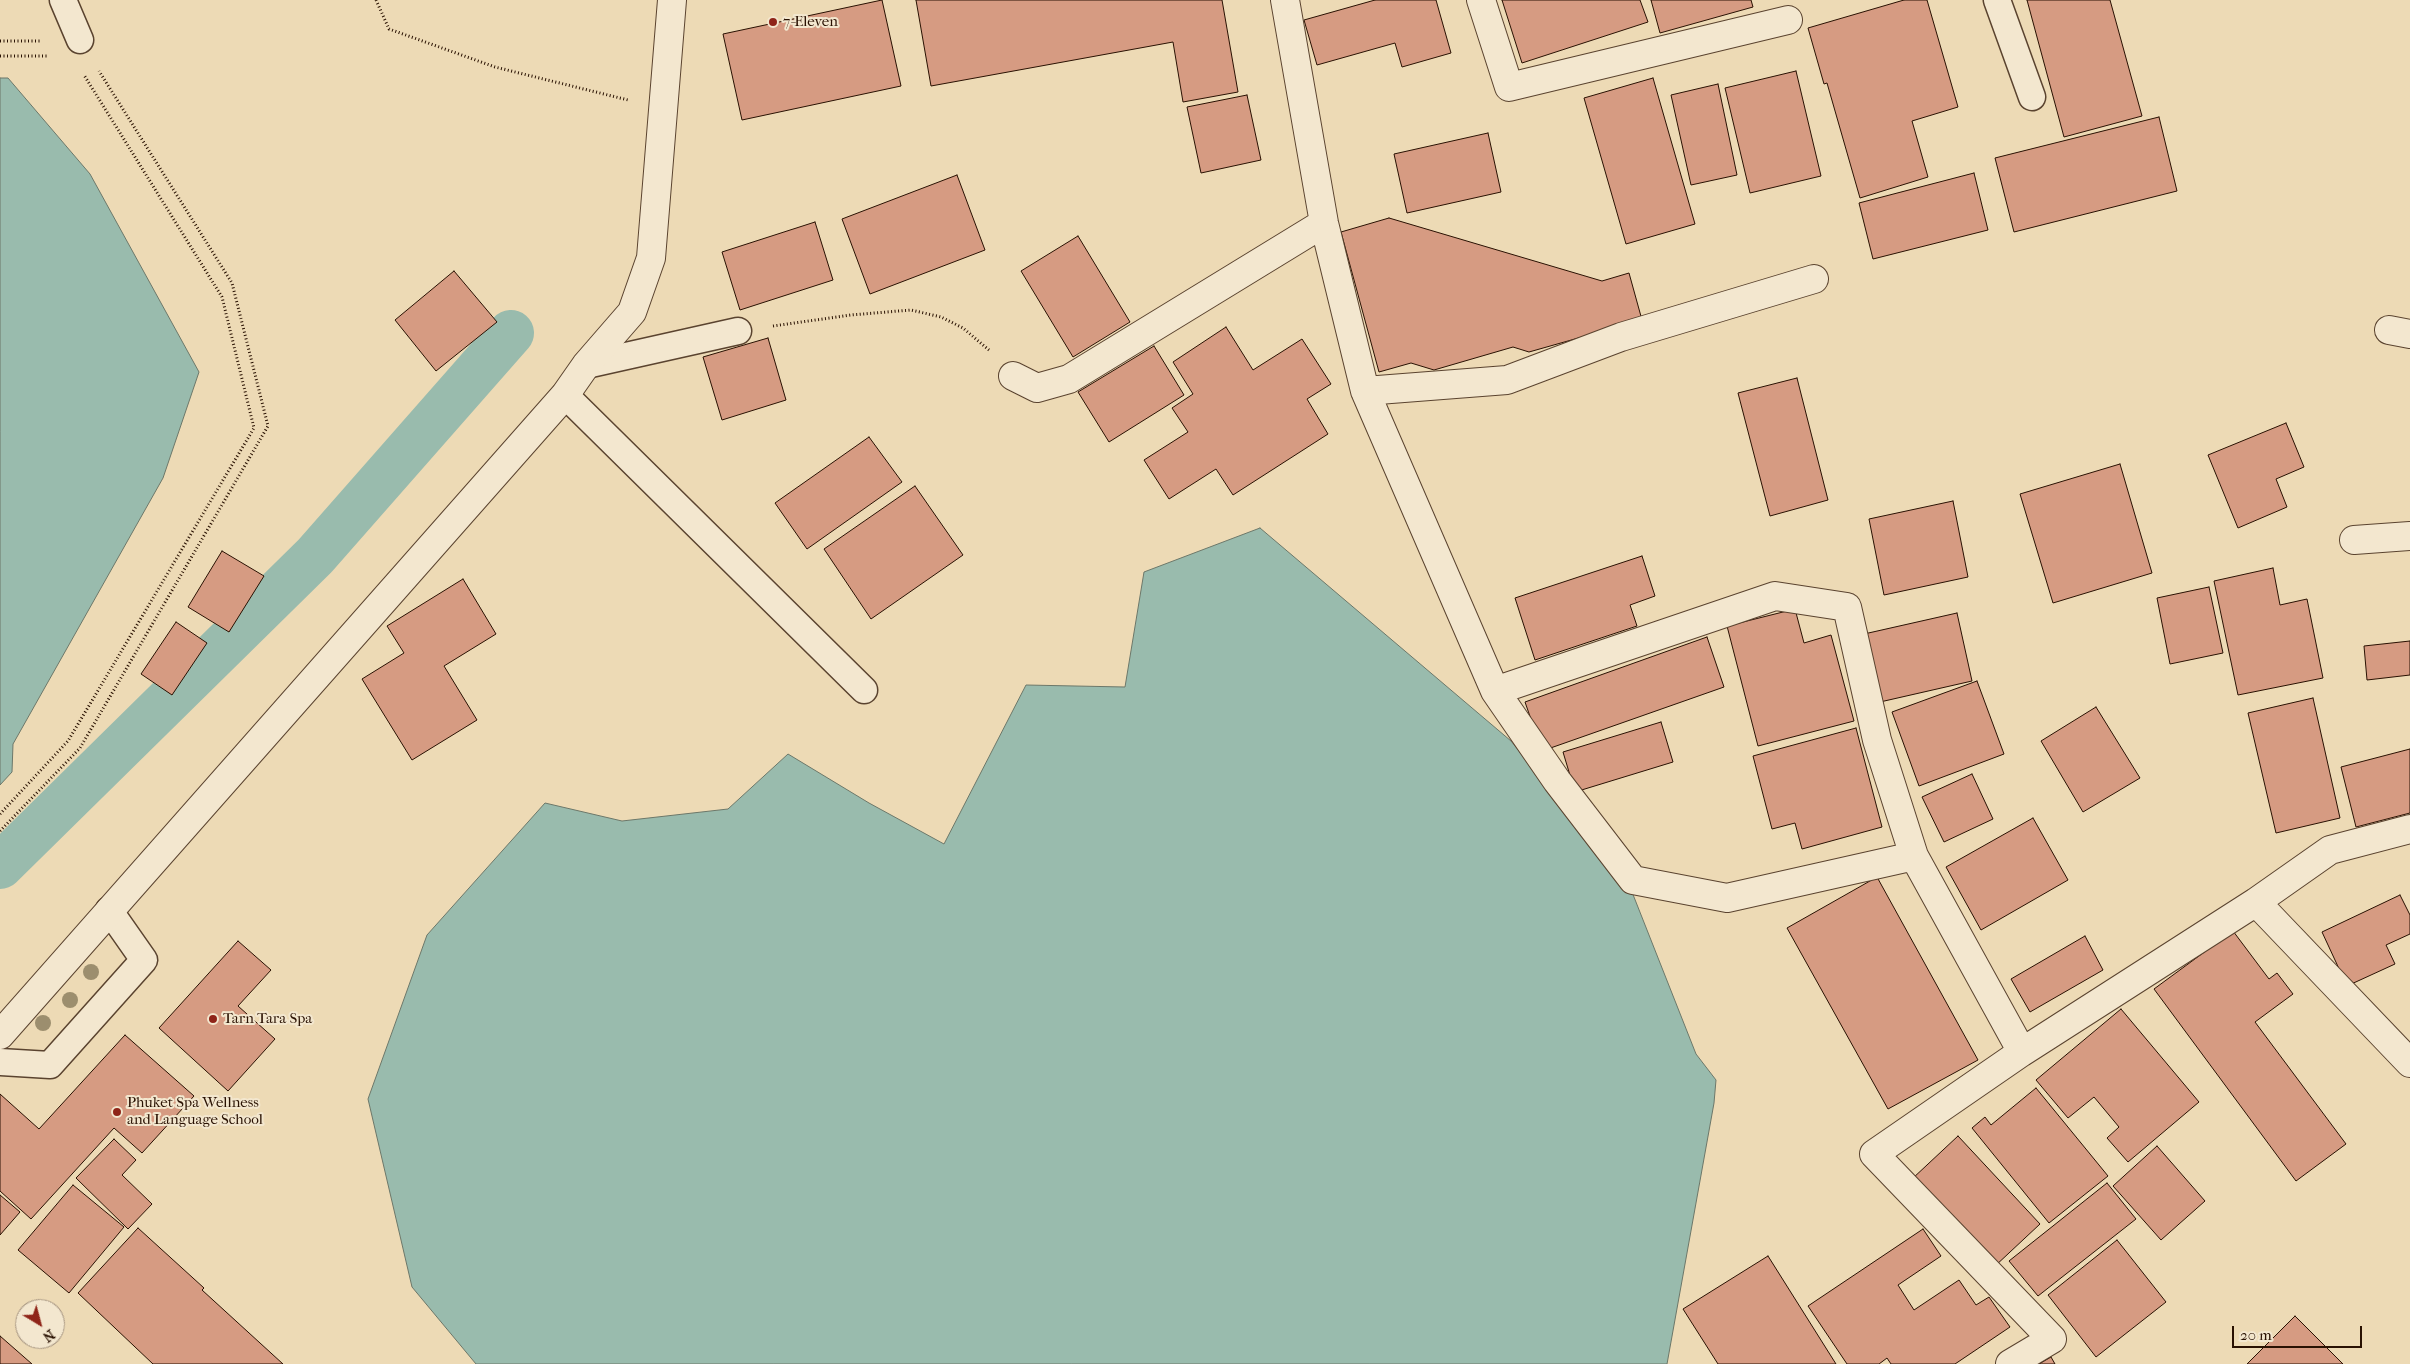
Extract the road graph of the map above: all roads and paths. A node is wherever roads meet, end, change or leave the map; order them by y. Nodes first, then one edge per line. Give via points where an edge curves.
1 (63, 0) edge
2 (376, 0) edge
3 (672, 0) edge
4 (1285, 0) edge
5 (1481, 0) edge
6 (1997, 0) edge
7 (1788, 20) dead end
8 (80, 40) junction
9 (0, 41) edge
10 (0, 56) edge
11 (54, 56) dead end
12 (82, 72) dead end
13 (2032, 97) dead end
14 (663, 109) junction
15 (1324, 223) junction
16 (1814, 279) dead end
17 (738, 331) joint
18 (586, 365) junction
19 (1013, 376) joint
20 (1365, 391) junction
21 (565, 395) junction
22 (2410, 536) edge
23 (2354, 540) dead end
24 (864, 690) dead end
25 (1495, 691) junction
26 (0, 814) edge
27 (2410, 829) edge
28 (0, 831) edge
29 (1914, 856) junction
30 (2256, 902) junction
31 (109, 910) junction
32 (0, 1035) edge
33 (2022, 1052) junction
34 (0, 1062) edge
35 (2410, 1063) edge
36 (2010, 1364) edge

1 - 8 lane
2 - 14 path via 389,29 495,67
3 - 14 street
4 - 15 street
5 - 7 street via 1509,87
6 - 13 lane
8 - 9 path
8 - 28 path via 232,283 268,426 80,748
10 - 11 path
12 - 26 path via 222,297 254,428 68,741
14 - 18 street via 651,258 632,312
15 - 19 street via 1069,378 1037,388
15 - 20 street
16 - 20 street via 1621,336 1507,380
17 - 18 lane
17 - 19 path via 911,310 941,316 963,328
18 - 21 street
20 - 25 street
21 - 24 lane
21 - 31 street
22 - 23 street
25 - 29 street via 1557,781 1633,880 1727,898
25 - 29 street via 1774,596 1847,607 1877,740
27 - 30 street via 2330,850
29 - 33 street
30 - 33 street
30 - 35 street
31 - 32 street
31 - 34 lane via 144,960 50,1065
33 - 36 street via 1874,1154 2052,1339

